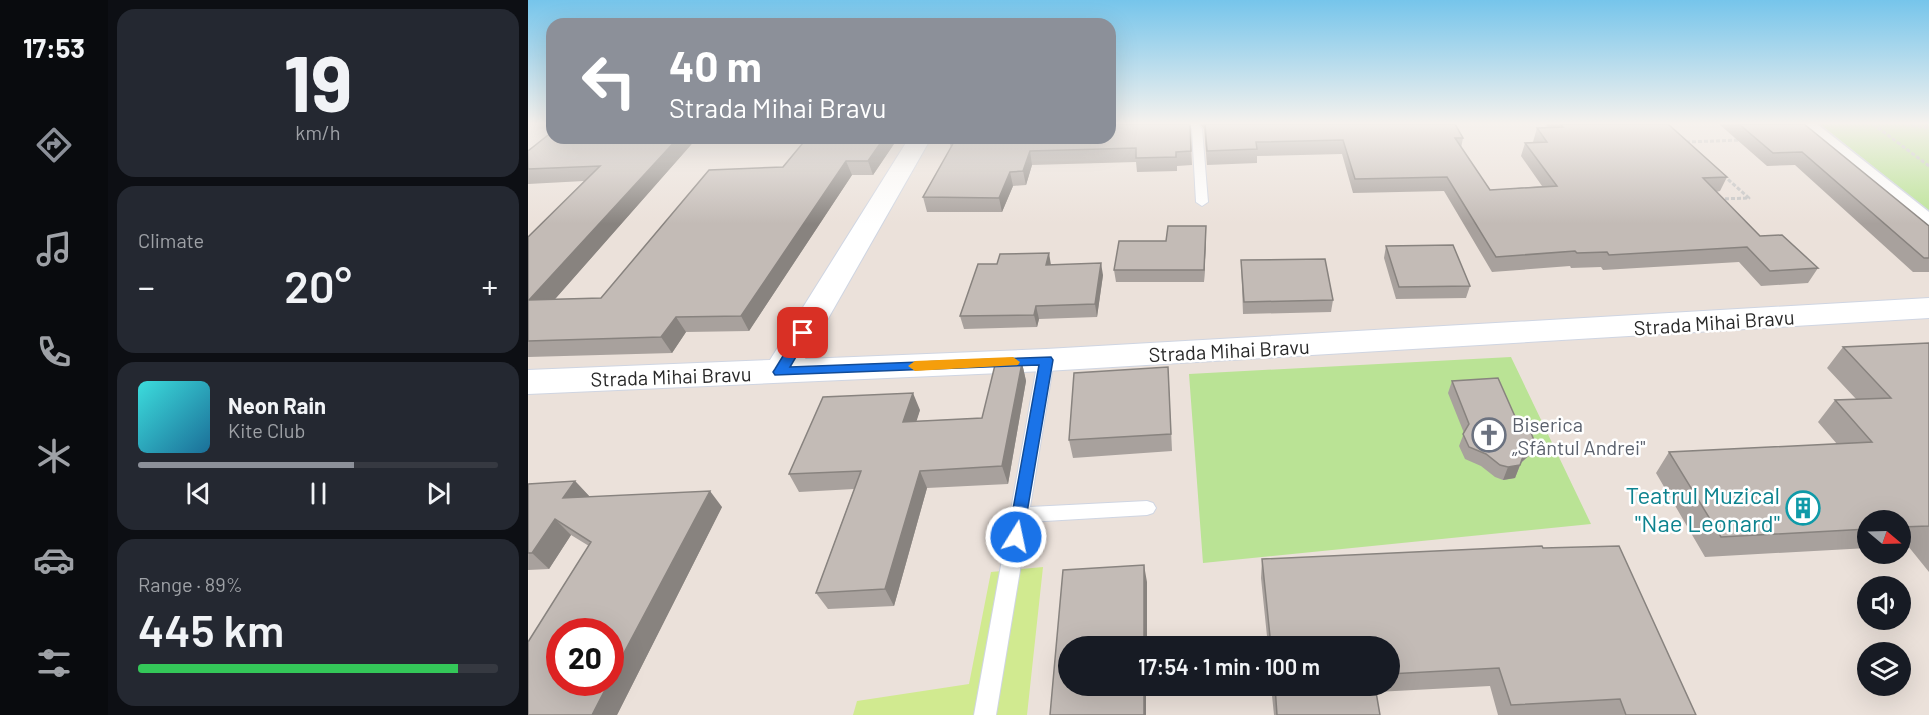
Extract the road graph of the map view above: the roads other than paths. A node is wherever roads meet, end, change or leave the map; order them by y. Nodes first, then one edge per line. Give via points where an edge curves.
1 (908, 157) edge
2 (1199, 157) edge
3 (1847, 157) edge
4 (1202, 202) dead end
5 (1929, 223) edge
6 (1929, 308) edge
7 (1046, 360) junction
8 (780, 372) junction
9 (528, 382) edge
10 (1147, 508) dead end
11 (1020, 514) junction
12 (986, 715) edge

1 - 8 street
2 - 4 lane
3 - 5 street
6 - 7 street, Strada Mihai Bravu
7 - 8 street, Strada Mihai Bravu
7 - 11 lane
8 - 9 street, Strada Mihai Bravu
10 - 11 lane
11 - 12 lane

